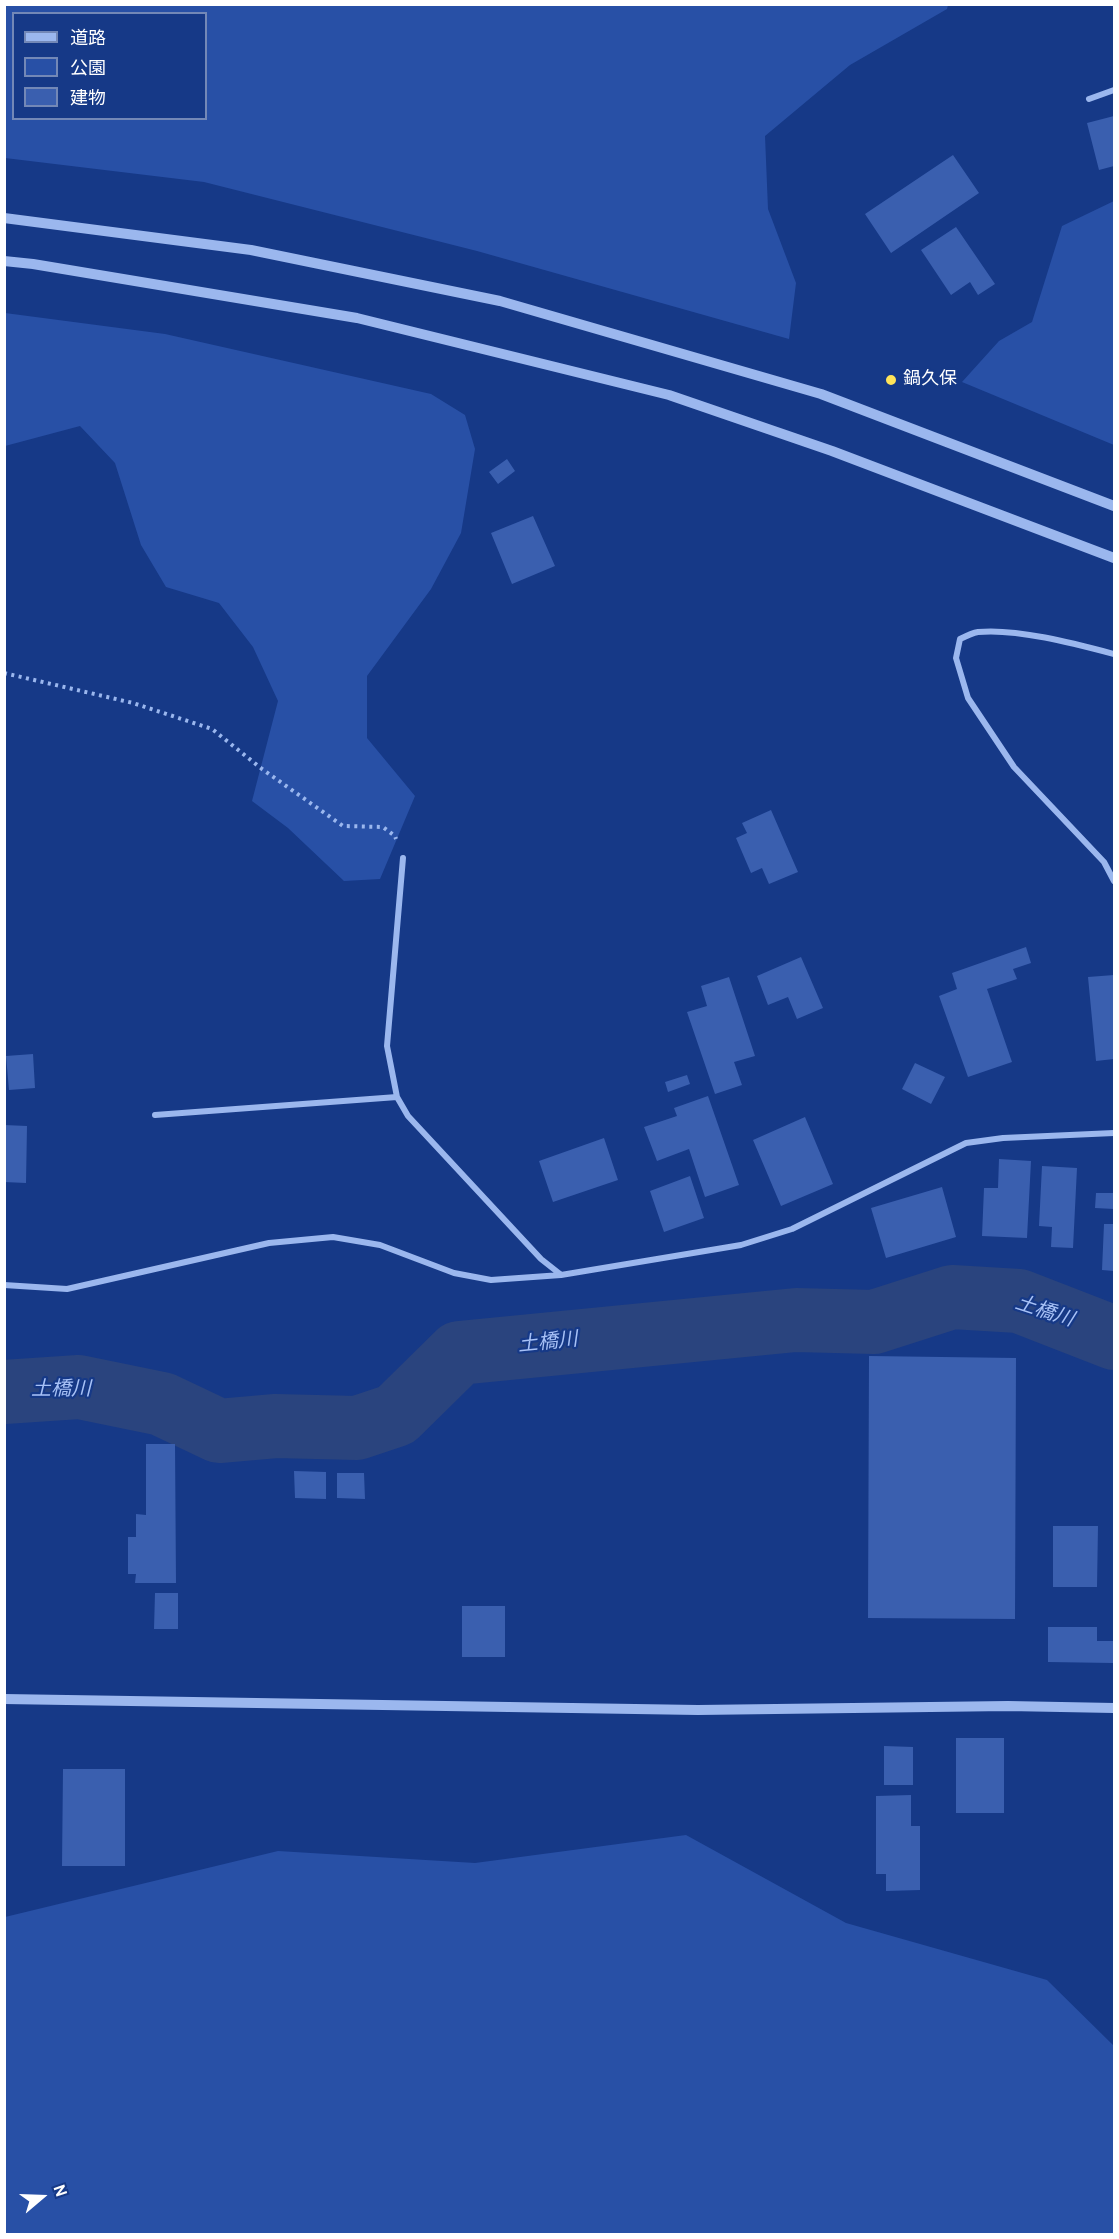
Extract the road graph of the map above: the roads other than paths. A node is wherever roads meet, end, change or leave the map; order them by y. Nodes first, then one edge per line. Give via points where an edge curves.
1 (1114, 90) edge
2 (1089, 99) dead end
3 (4, 218) edge
4 (4, 261) edge
5 (1114, 506) edge
6 (1114, 558) edge
7 (1114, 654) edge
8 (403, 858) road end
9 (1114, 880) edge
10 (397, 1097) junction
11 (155, 1115) dead end
12 (1114, 1133) edge
13 (561, 1275) junction
14 (4, 1285) edge
15 (4, 1699) edge
16 (1114, 1708) edge

1 - 2 street
3 - 5 street via 251,250 500,301 821,394
4 - 6 street via 357,318 669,395 832,451
7 - 9 street via 1002,632 975,632 960,639 956,658 968,698 1014,767 1104,862
8 - 10 street via 387,1046
10 - 11 street
10 - 13 street via 408,1116 541,1259
12 - 13 street via 966,1143 792,1229 741,1245
13 - 14 street via 491,1280 454,1273 380,1245 333,1237 269,1243 68,1289
15 - 16 street via 698,1710

